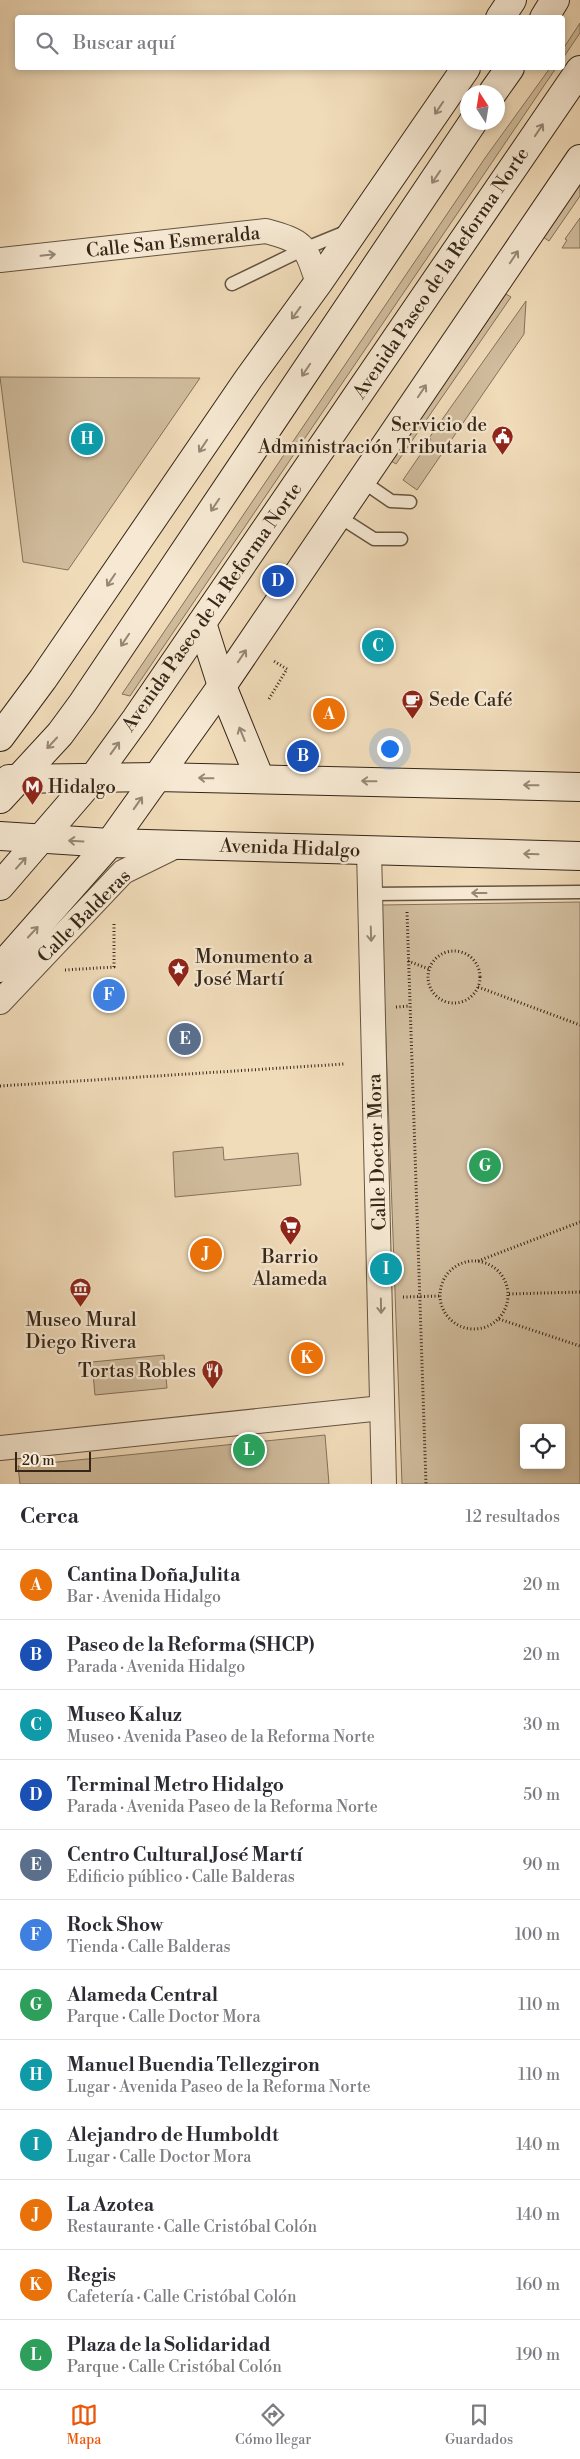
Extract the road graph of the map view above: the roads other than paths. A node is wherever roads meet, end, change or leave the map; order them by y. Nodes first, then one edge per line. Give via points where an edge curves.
1 (512, 0) edge
2 (555, 0) edge
3 (502, 15) edge
4 (546, 15) edge
5 (465, 70) edge
6 (509, 70) edge
7 (580, 70) edge
8 (498, 85) edge
9 (468, 130) edge
10 (580, 159) edge
11 (356, 228) junction
12 (304, 249) junction
13 (0, 260) edge
14 (318, 283) junction
15 (232, 284) dead end
16 (362, 481) junction
17 (410, 502) dead end
18 (338, 516) junction
19 (401, 539) dead end
20 (202, 623) junction
21 (222, 686) junction
22 (0, 737) edge
23 (94, 777) junction
24 (157, 777) junction
25 (10, 779) edge
26 (260, 779) junction
27 (580, 786) edge
28 (0, 799) edge
29 (0, 836) edge
30 (42, 839) junction
31 (110, 843) junction
32 (178, 845) junction
33 (369, 850) junction
34 (580, 856) edge
35 (0, 886) edge
36 (580, 892) edge
37 (370, 894) junction
38 (0, 968) edge
39 (0, 1002) edge
40 (382, 1408) junction
41 (0, 1448) edge
42 (384, 1484) edge

1 - 3 main road
2 - 4 main road
5 -> 11 main road
6 - 8 main road
20 -> 7 main road, Avenida Paseo de la Reforma Norte
9 -> 25 main road via 82,704 60,734
16 -> 10 main road
11 - 12 lane
11 - 14 main road
13 -> 12 street, Calle San Esmeralda via 266,231 296,240
12 - 14 street
12 - 15 lane
14 -> 22 main road
16 - 17 lane via 391,500
16 - 18 main road
18 - 19 lane via 374,539
21 -> 18 main road
20 - 21 main road
23 -> 20 main road, Avenida Paseo de la Reforma Norte
21 - 24 main road
26 -> 21 main road
23 - 24 main road
23 - 25 main road
23 - 30 main road, Avenida Paseo de la Reforma Norte
26 -> 24 main road
31 -> 24 main road
25 - 28 main road
27 -> 26 main road
29 - 30 main road, Avenida Hidalgo
31 -> 30 main road, Avenida Hidalgo
35 -> 30 main road, Avenida Paseo de la Reforma Norte
31 - 32 main road, Avenida Hidalgo
38 -> 31 main road
32 - 33 main road, Avenida Hidalgo
32 - 39 street, Calle Balderas via 123,872
34 -> 33 main road, Avenida Hidalgo
33 - 37 street, Calle Doctor Mora
36 -> 37 lane
37 -> 40 street, Calle Doctor Mora
40 - 41 street
40 - 42 street, Calle Doctor Mora

